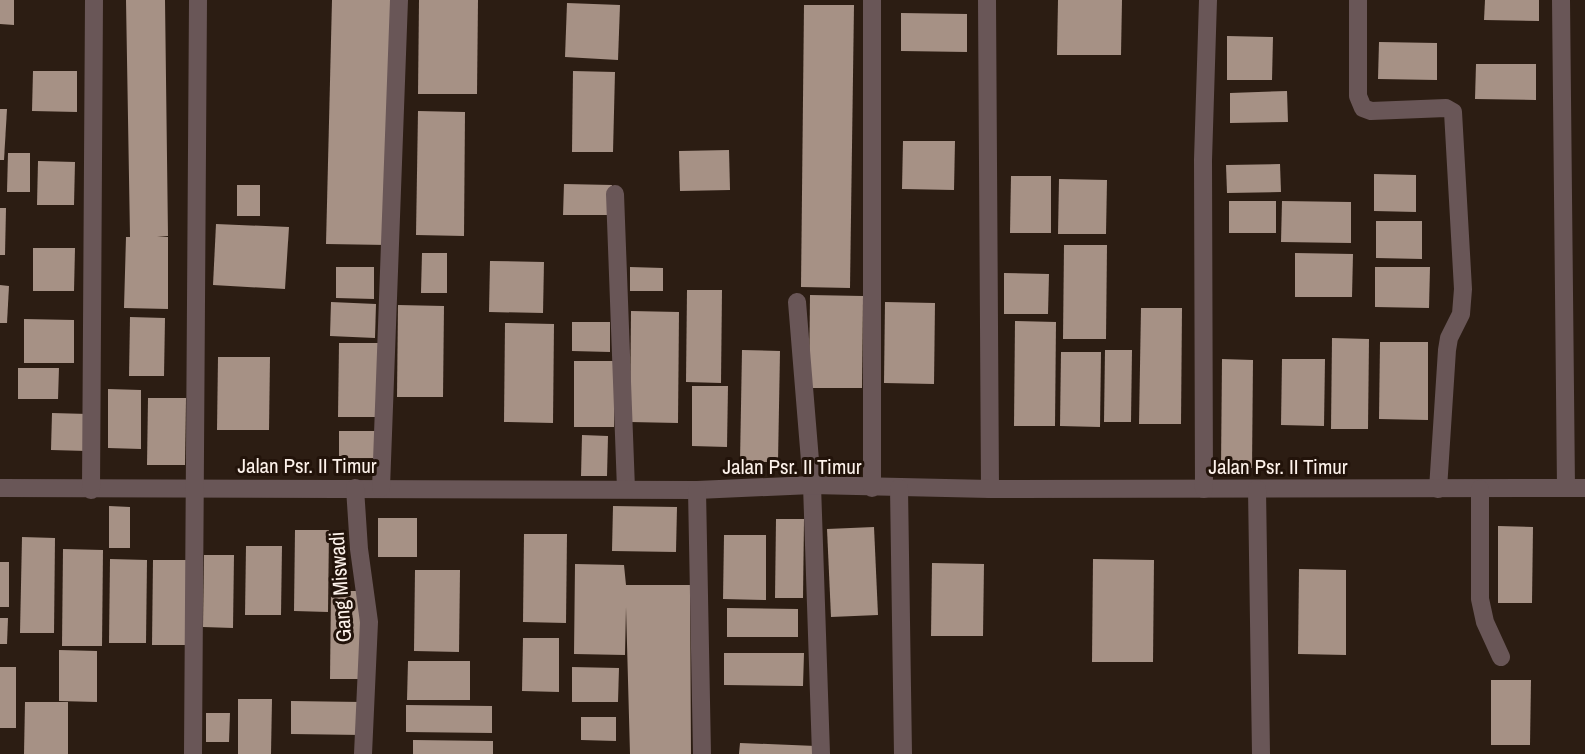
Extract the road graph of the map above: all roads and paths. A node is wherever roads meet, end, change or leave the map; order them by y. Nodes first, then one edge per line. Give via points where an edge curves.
1 (94, 0) edge
2 (198, 0) edge
3 (399, 0) edge
4 (872, 0) edge
5 (987, 0) edge
6 (1208, 0) edge
7 (1358, 0) edge
8 (1561, 0) edge
9 (615, 195) dead end
10 (797, 302) dead end
11 (812, 485) junction
12 (0, 488) edge
13 (193, 488) junction
14 (355, 488) junction
15 (381, 488) junction
16 (872, 488) junction
17 (899, 488) junction
18 (1566, 488) junction
19 (1585, 488) edge
20 (626, 489) junction
21 (990, 489) junction
22 (1204, 489) junction
23 (1257, 489) junction
24 (1438, 489) junction
25 (1480, 489) junction
26 (91, 490) junction
27 (697, 490) junction
28 (1501, 657) dead end
29 (193, 754) edge
30 (363, 754) edge
31 (702, 754) edge
32 (821, 754) edge
33 (903, 754) edge
34 (1261, 754) edge

1 - 26 street
2 - 13 street
3 - 15 street
4 - 16 street
5 - 21 street
6 - 22 street via 1203,160
7 - 24 street via 1358,96 1363,108 1446,108 1453,112 1463,289 1461,314 1447,350
8 - 18 street
9 - 20 street
10 - 11 street
11 - 16 street, Jalan Psr. II Timur
11 - 27 street, Jalan Psr. II Timur
11 - 32 street
12 - 26 street, Jalan Psr. II Timur
13 - 14 street, Jalan Psr. II Timur
13 - 26 street, Jalan Psr. II Timur
13 - 29 street
14 - 15 street, Jalan Psr. II Timur
14 - 30 street, Gang Miswadi via 369,622
15 - 20 street, Jalan Psr. II Timur
16 - 17 street, Jalan Psr. II Timur
17 - 21 street, Jalan Psr. II Timur
17 - 33 street
18 - 19 street, Jalan Psr. II Timur
18 - 25 street, Jalan Psr. II Timur
20 - 27 street, Jalan Psr. II Timur
21 - 22 street, Jalan Psr. II Timur
22 - 23 street, Jalan Psr. II Timur
23 - 24 street, Jalan Psr. II Timur
23 - 34 street
24 - 25 street, Jalan Psr. II Timur
25 - 28 street via 1480,599 1485,622
27 - 31 street

